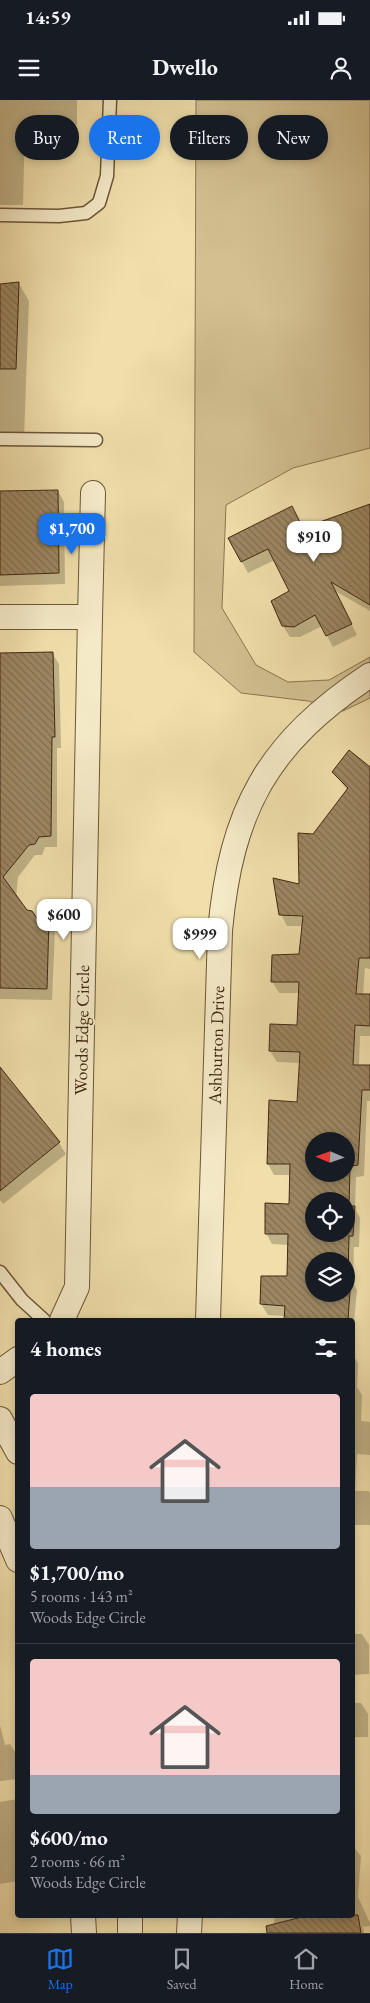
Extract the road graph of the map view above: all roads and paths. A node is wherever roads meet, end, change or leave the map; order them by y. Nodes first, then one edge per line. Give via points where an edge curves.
1 (110, 100) edge
2 (0, 215) edge
3 (0, 438) edge
4 (96, 440) dead end
5 (93, 493) dead end
6 (0, 617) edge
7 (90, 617) junction
8 (370, 675) edge
9 (0, 1272) edge
10 (42, 1318) edge
11 (63, 1318) edge
12 (208, 1318) edge
13 (15, 1361) edge
14 (0, 1372) edge
15 (0, 1419) edge
16 (15, 1446) edge
17 (0, 1518) edge
18 (15, 1553) edge
19 (84, 1918) edge
20 (130, 1918) edge
21 (190, 1918) edge
22 (84, 1933) edge
23 (130, 1933) edge
24 (189, 1933) edge

1 - 2 lane via 107,176 99,203 86,213
3 - 4 lane
5 - 7 street, Woods Edge Circle
6 - 7 street
7 - 11 street, Woods Edge Circle via 76,1287
8 - 12 street, Ashburton Drive via 316,716 262,777 239,828 230,861 220,931
9 - 10 lane via 22,1300
13 - 14 street
15 - 16 street
17 - 18 street
19 - 22 street
20 - 23 street
21 - 24 street

